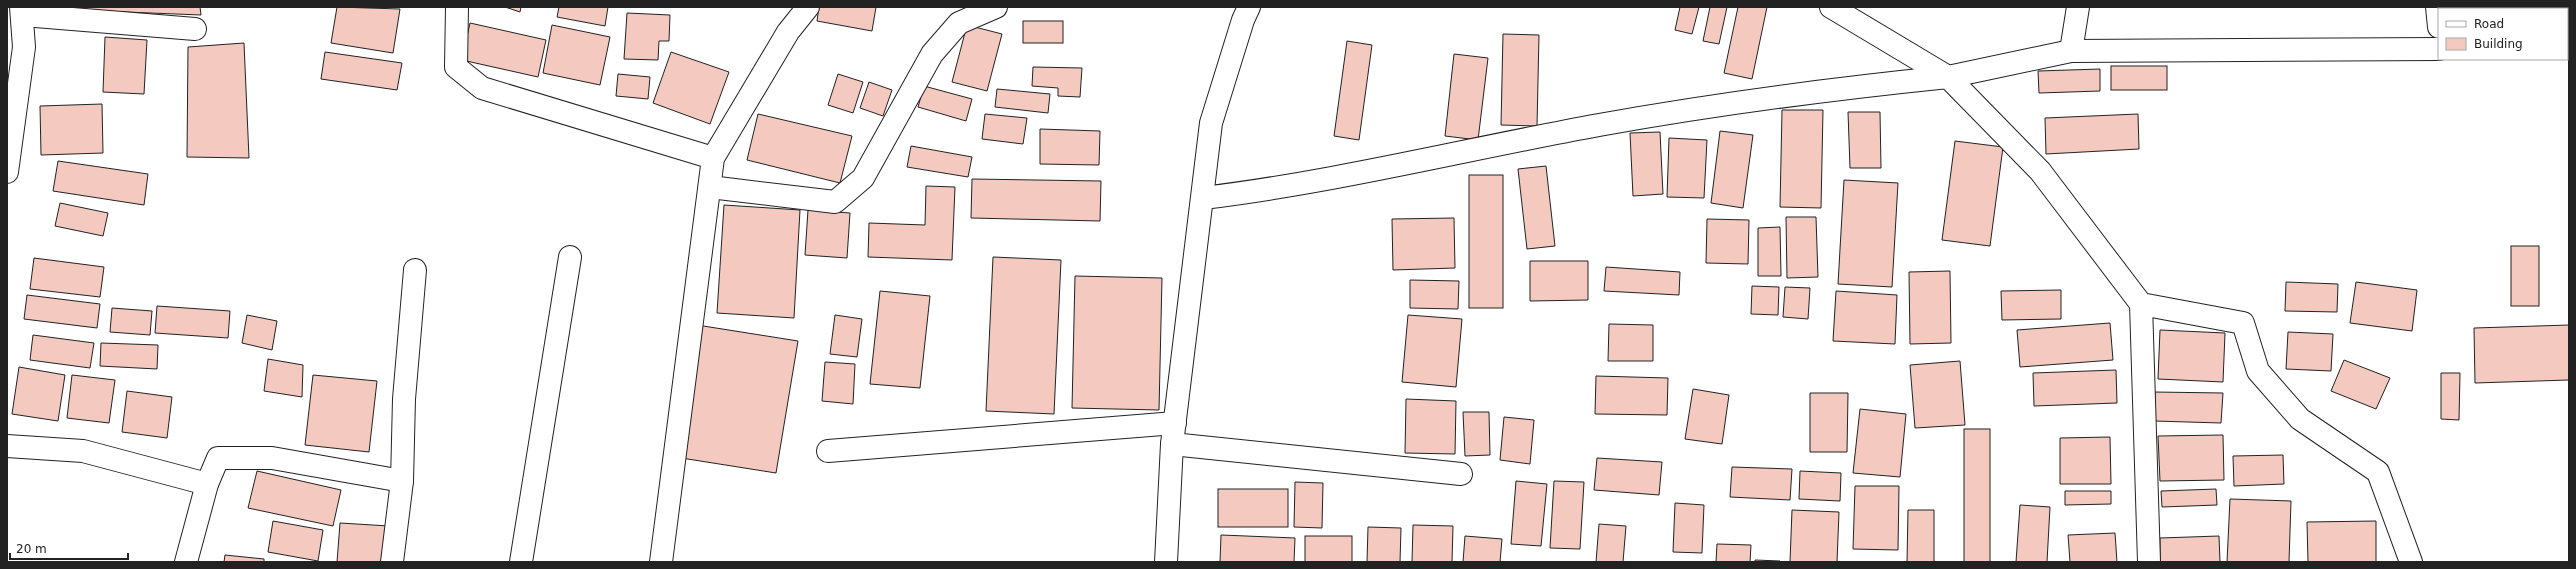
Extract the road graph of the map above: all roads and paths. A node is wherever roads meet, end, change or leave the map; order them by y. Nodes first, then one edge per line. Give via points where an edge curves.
1 (457, 7) edge
2 (808, 7) edge
3 (996, 7) edge
4 (1249, 7) edge
5 (1831, 7) edge
6 (2078, 7) edge
7 (2437, 7) edge
8 (22, 11) edge
9 (2438, 17) edge
10 (195, 29) dead end
11 (2438, 49) edge
12 (2072, 51) junction
13 (1948, 77) junction
14 (713, 158) junction
15 (7, 172) edge
16 (710, 186) junction
17 (1203, 198) junction
18 (570, 257) dead end
19 (415, 270) dead end
20 (2141, 304) junction
21 (1175, 423) junction
22 (1172, 444) junction
23 (7, 446) edge
24 (828, 451) dead end
25 (1461, 474) dead end
26 (402, 480) junction
27 (206, 484) junction
28 (186, 562) edge
29 (392, 562) edge
30 (521, 562) edge
31 (662, 562) edge
32 (1166, 562) edge
33 (2149, 562) edge
34 (2411, 562) edge

1 - 14 street via 456,67 482,88
2 - 14 street via 788,32
3 - 16 street via 959,23 932,54 863,178 835,202
4 - 17 street via 1211,123
5 - 13 street
6 - 12 street
7 - 9 street
8 - 10 street
8 - 15 street via 24,47
11 - 12 street
12 - 13 street
13 - 17 street via 1781,95 1600,125 1273,189
13 - 20 street via 2040,171
14 - 16 street
16 - 31 street
17 - 21 street
18 - 30 street
19 - 26 street via 404,399
20 - 33 street
20 - 34 street via 2243,323 2258,371 2300,419 2378,472
21 - 22 street
21 - 24 street
22 - 25 street
22 - 32 street
23 - 27 street via 83,451
26 - 27 street via 272,458 218,458
26 - 29 street
27 - 28 street

